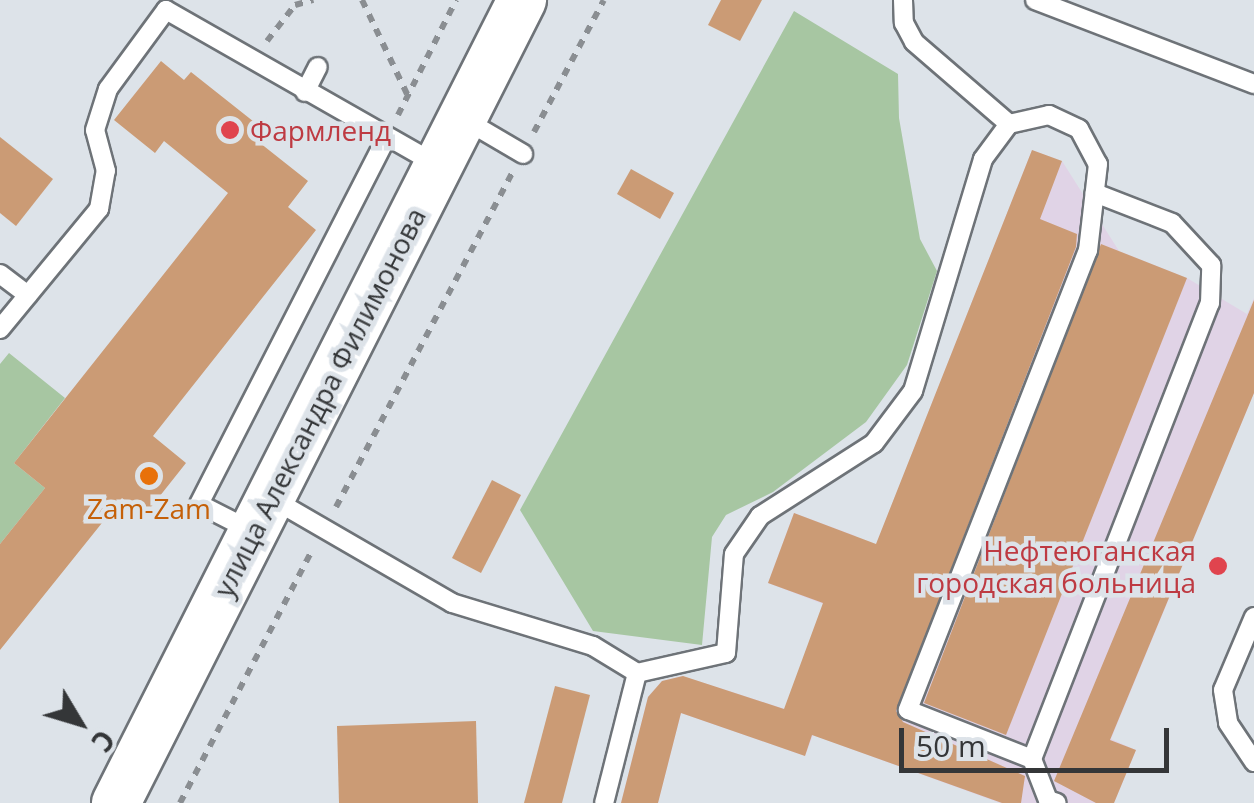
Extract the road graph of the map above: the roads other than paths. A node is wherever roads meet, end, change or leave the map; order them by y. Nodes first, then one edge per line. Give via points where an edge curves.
1 (522, 0) edge
2 (903, 0) edge
3 (1035, 0) edge
4 (159, 5) edge
5 (318, 67) dead end
6 (1254, 84) edge
7 (304, 92) junction
8 (462, 118) junction
9 (1009, 124) junction
10 (386, 139) junction
11 (523, 154) road end
12 (438, 166) junction
13 (1095, 192) junction
14 (0, 274) edge
15 (28, 296) junction
16 (0, 330) edge
17 (262, 515) junction
18 (1254, 618) edge
19 (637, 673) junction
20 (1032, 759) junction
21 (1254, 762) edge
22 (116, 803) edge
23 (604, 803) edge
24 (1057, 803) edge

1 - 8 main road, улица Александра Филимонова
2 - 9 lane via 907,34
3 - 6 lane
4 - 7 lane
4 - 15 lane via 108,89 94,130 106,172 99,209
5 - 7 lane
7 - 10 lane
8 - 11 lane
8 - 12 main road, улица Александра Филимонова
9 - 13 lane via 1049,116 1079,129 1098,164
9 - 19 lane via 984,159 913,391 874,443 760,516 734,554 726,653
10 - 12 lane
10 - 17 lane via 199,504
12 - 17 main road, улица Александра Филимонова
13 - 20 lane via 1172,223 1212,265 1210,303
13 - 20 lane via 1088,250 908,710
14 - 15 lane
15 - 16 lane
17 - 19 lane via 324,529 452,602 593,646
17 - 22 main road, улица Александра Филимонова
18 - 21 lane via 1223,690 1228,723
19 - 23 lane
20 - 24 lane via 1048,800

